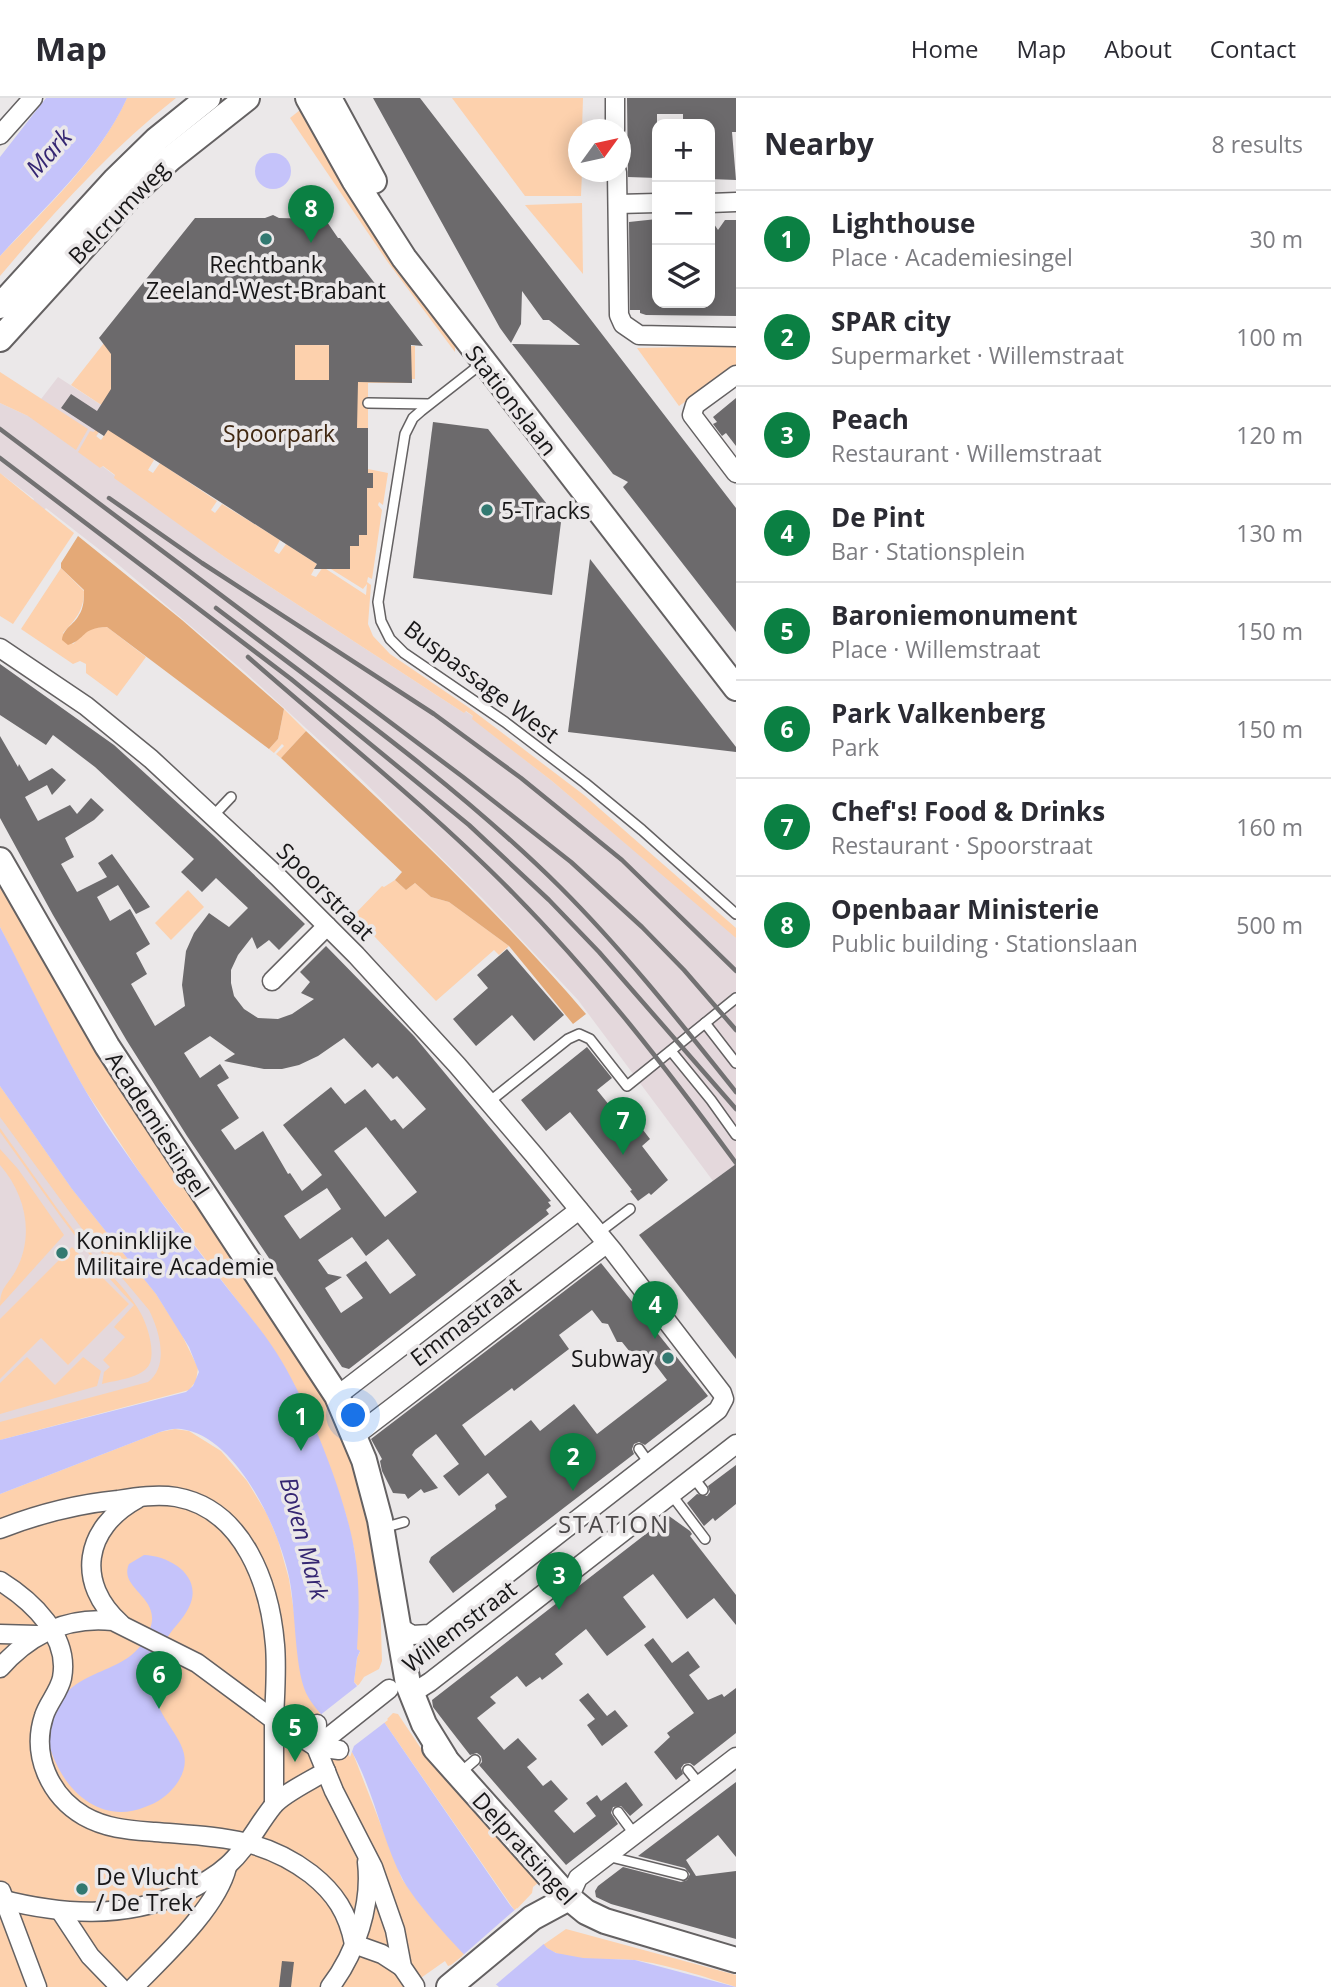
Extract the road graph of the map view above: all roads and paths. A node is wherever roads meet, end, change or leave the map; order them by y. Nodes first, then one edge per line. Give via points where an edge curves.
1 (33, 98) edge
2 (208, 98) edge
3 (247, 98) edge
4 (308, 98) edge
5 (330, 98) edge
6 (615, 98) edge
7 (615, 119) edge
8 (0, 135) edge
9 (617, 182) edge
10 (715, 202) edge
11 (736, 202) edge
12 (652, 203) edge
13 (618, 204) junction
14 (0, 306) edge
15 (736, 337) edge
16 (0, 339) edge
17 (488, 359) junction
18 (736, 375) edge
19 (368, 403) dead end
20 (430, 404) junction
21 (736, 473) edge
22 (0, 648) edge
23 (736, 668) edge
24 (736, 688) edge
25 (231, 797) dead end
26 (213, 816) junction
27 (0, 860) edge
28 (736, 914) edge
29 (327, 926) junction
30 (272, 981) dead end
31 (736, 998) edge
32 (705, 1023) junction
33 (671, 1051) junction
34 (736, 1063) edge
35 (489, 1102) junction
36 (736, 1135) edge
37 (629, 1209) dead end
38 (579, 1210) junction
39 (601, 1239) junction
40 (337, 1396) junction
41 (724, 1399) joint
42 (355, 1436) junction
43 (736, 1444) edge
44 (671, 1494) junction
45 (140, 1497) junction
46 (0, 1529) edge
47 (705, 1539) dead end
48 (390, 1580) junction
49 (0, 1581) edge
50 (399, 1627) junction
51 (131, 1629) junction
52 (44, 1632) junction
53 (0, 1634) edge
54 (0, 1668) edge
55 (396, 1688) junction
56 (274, 1720) junction
57 (325, 1739) junction
58 (736, 1757) edge
59 (688, 1770) dead end
60 (326, 1771) junction
61 (699, 1785) junction
62 (274, 1804) junction
63 (618, 1812) dead end
64 (635, 1835) junction
65 (250, 1842) junction
66 (365, 1849) junction
67 (607, 1856) junction
68 (227, 1867) junction
69 (683, 1875) dead end
70 (1, 1896) edge
71 (569, 1898) junction
72 (61, 1912) junction
73 (354, 1944) junction
74 (736, 1960) edge
75 (402, 1967) junction
76 (473, 1979) edge
77 (415, 1986) edge
78 (37, 1987) edge
79 (120, 1987) edge
80 (134, 1987) edge
81 (330, 1987) edge
82 (449, 1987) edge

1 - 8 street
2 - 14 main road, Belcrumweg via 115,180
3 - 16 main road, Belcrumweg via 131,195
4 - 17 main road, Stationslaan via 404,258
5 - 17 main road, Stationslaan via 415,250
6 - 7 street
9 - 13 street
10 - 11 street
12 - 13 street
13 - 15 street via 619,315 623,324 639,335
17 - 20 lane, Buspassage West
17 - 23 main road, Stationslaan
17 - 24 main road, Stationslaan
18 - 21 street via 693,409 695,419
19 - 20 lane
20 - 28 lane, Buspassage West via 413,418 402,444 378,602 385,631 404,653 585,783
22 - 26 street, Spoorstraat via 103,719
25 - 26 lane
26 - 29 street, Spoorstraat
27 - 40 main road, Academiesingel via 107,1046
29 - 30 street
29 - 35 street, Spoorstraat
31 - 32 lane
32 - 33 lane
32 - 34 lane
33 - 35 lane via 627,1086 590,1039 579,1034
33 - 36 lane
35 - 38 street, Spoorstraat
37 - 39 lane
38 - 39 street, Spoorstraat
38 - 40 street, Emmastraat
39 - 41 street, Spoorstraat via 718,1385
39 - 42 street, Emmastraat via 432,1384
40 - 42 main road, Academiesingel
41 - 50 street, Willemstraat via 718,1410 644,1456 430,1634 416,1636
42 - 48 main road, Academiesingel via 393,1525
43 - 44 street, Willemstraat via 698,1484
44 - 47 lane
44 - 55 street, Willemstraat via 430,1682
45 - 46 street via 65,1508
45 - 51 street via 122,1507 97,1536 90,1567 102,1603
45 - 56 street via 192,1502 221,1519 254,1560 266,1593 275,1645
48 - 50 main road, Academiesingel
48 - 55 main road, Academiesingel via 389,1644
49 - 52 street via 40,1614
50 - 55 main road, Academiesingel
51 - 52 street via 102,1620
51 - 56 street via 224,1681
52 - 53 street
52 - 54 street
52 - 65 street via 63,1661 62,1679 44,1714 40,1743 47,1775 68,1804 111,1828
55 - 57 street, Willemstraat
55 - 71 main road, Delpratsingel
56 - 57 street
56 - 62 street
57 - 60 street
58 - 61 street
59 - 61 lane
60 - 62 street
60 - 66 street
61 - 64 street
62 - 65 street
63 - 64 lane
64 - 67 street
65 - 68 street
65 - 73 street via 292,1862 327,1888 345,1910
66 - 73 street via 366,1895
66 - 75 street via 388,1908
67 - 69 lane
67 - 71 street via 578,1878
68 - 72 street via 188,1891 149,1906
68 - 80 street via 220,1889 207,1907
70 - 72 street
70 - 78 street
71 - 74 main road, Delpratsingel via 605,1921
71 - 76 main road
72 - 79 street via 90,1956
73 - 75 street via 383,1954
73 - 81 street
75 - 77 street
76 - 82 main road

